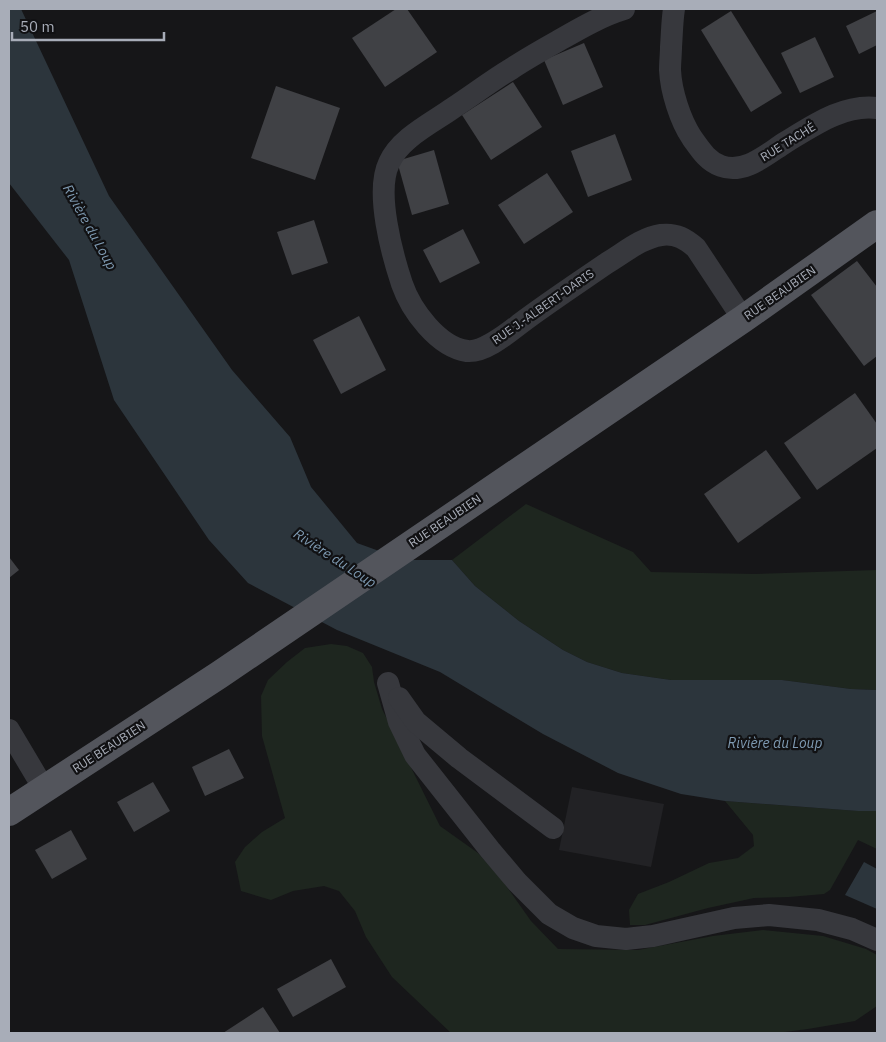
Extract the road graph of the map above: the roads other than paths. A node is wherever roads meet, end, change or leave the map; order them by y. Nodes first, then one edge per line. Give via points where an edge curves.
1 (624, 9) edge
2 (674, 9) edge
3 (877, 108) edge
4 (877, 224) edge
5 (743, 319) junction
6 (9, 730) edge
7 (44, 789) junction
8 (9, 812) edge
9 (553, 828) dead end
10 (877, 940) edge

1 - 5 street, RUE J.-ALBERT-DARIS via 573,33 511,69 418,131 399,148 389,162 384,177 384,193 394,260 404,292 420,318 451,346 468,351 483,348 634,246 664,234 686,239 696,248
2 - 3 street, RUE TACHÉ via 670,70 675,102 689,133 705,157 722,166 738,168 759,161 785,142 841,112 866,106
4 - 5 main road, RUE BEAUBIEN
5 - 7 main road, RUE BEAUBIEN via 220,675
6 - 7 street
7 - 8 main road, RUE BEAUBIEN
9 - 10 street via 416,722 388,683 399,722 415,755 517,882 549,914 573,928 596,936 626,939 734,918 769,915 818,920

